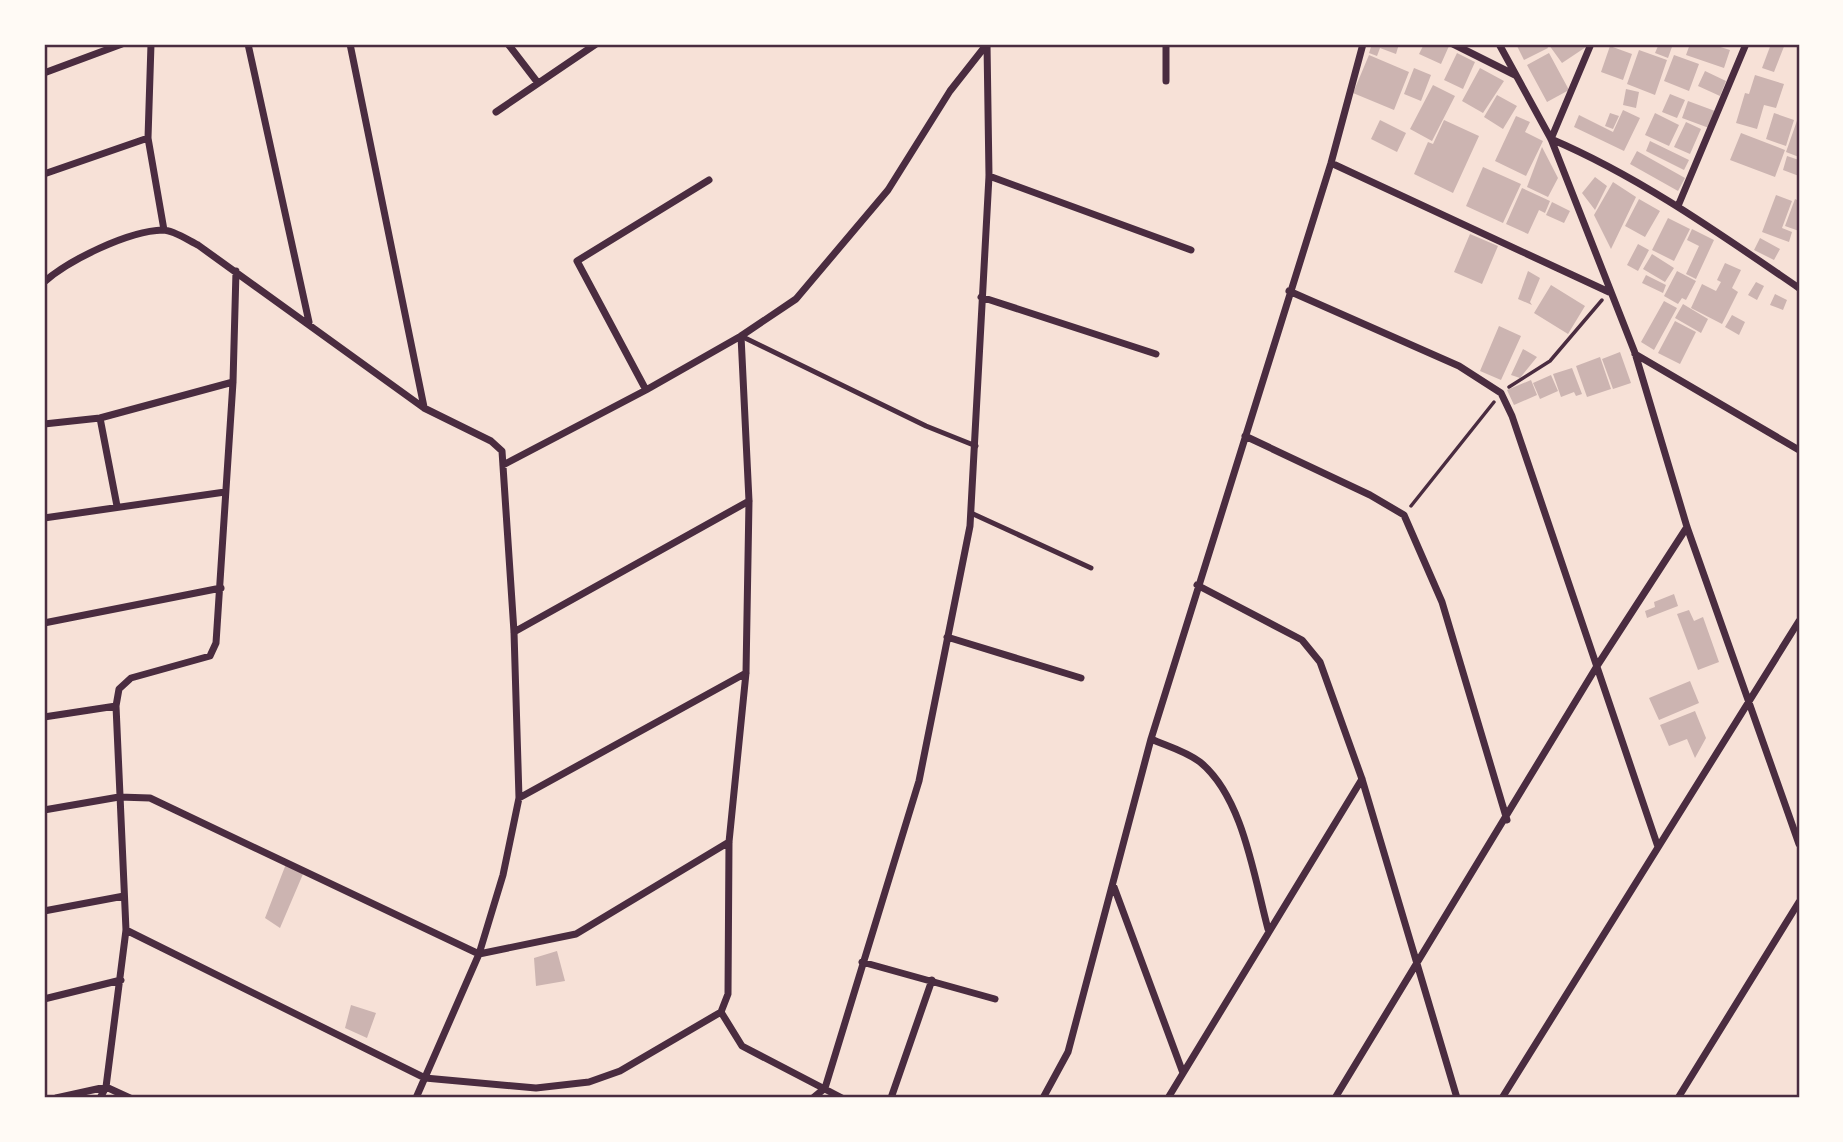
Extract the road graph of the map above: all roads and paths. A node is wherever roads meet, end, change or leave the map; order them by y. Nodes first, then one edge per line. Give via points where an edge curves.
1 (122, 44) edge
2 (151, 44) edge
3 (248, 44) edge
4 (350, 44) edge
5 (508, 44) edge
6 (596, 44) edge
7 (987, 44) edge
8 (1166, 44) edge
9 (1363, 44) edge
10 (1453, 44) edge
11 (1499, 44) edge
12 (1591, 44) edge
13 (1746, 44) edge
14 (44, 73) edge
15 (1515, 75) junction
16 (1166, 81) dead end
17 (538, 83) junction
18 (496, 112) dead end
19 (148, 138) junction
20 (1551, 139) junction
21 (1331, 163) junction
22 (44, 174) edge
23 (989, 176) junction
24 (709, 180) dead end
25 (1678, 206) junction
26 (164, 230) junction
27 (1191, 250) dead end
28 (236, 271) junction
29 (44, 282) edge
30 (1799, 288) edge
31 (1289, 291) junction
32 (1609, 292) junction
33 (981, 298) junction
34 (309, 323) junction
35 (741, 336) junction
36 (1634, 353) junction
37 (1156, 354) dead end
38 (233, 382) junction
39 (646, 390) junction
40 (424, 408) junction
41 (100, 418) junction
42 (44, 424) edge
43 (1244, 436) junction
44 (976, 446) junction
45 (1799, 450) edge
46 (503, 465) junction
47 (225, 492) junction
48 (750, 501) junction
49 (117, 506) junction
50 (971, 513) junction
51 (44, 518) edge
52 (1686, 527) junction
53 (1091, 568) dead end
54 (1196, 585) junction
55 (221, 588) junction
56 (1799, 621) edge
57 (44, 623) edge
58 (514, 632) junction
59 (947, 637) junction
60 (1597, 666) junction
61 (746, 673) junction
62 (1081, 678) dead end
63 (1747, 702) junction
64 (116, 706) junction
65 (44, 718) edge
66 (1151, 739) junction
67 (1362, 779) junction
68 (119, 797) junction
69 (519, 798) junction
70 (44, 810) edge
71 (1507, 820) junction
72 (729, 842) junction
73 (1799, 844) edge
74 (1658, 847) junction
75 (1114, 887) junction
76 (124, 896) junction
77 (1799, 902) edge
78 (44, 911) edge
79 (1268, 929) junction
80 (126, 930) junction
81 (479, 954) junction
82 (862, 962) junction
83 (1416, 965) junction
84 (121, 980) junction
85 (932, 981) junction
86 (44, 999) edge
87 (995, 999) dead end
88 (721, 1012) junction
89 (1183, 1073) junction
90 (425, 1078) junction
91 (106, 1087) junction
92 (825, 1088) junction
93 (56, 1098) edge
94 (100, 1098) edge
95 (130, 1098) edge
96 (416, 1098) edge
97 (813, 1098) edge
98 (842, 1098) edge
99 (891, 1098) edge
100 (1043, 1098) edge
101 (1168, 1098) edge
102 (1335, 1098) edge
103 (1457, 1098) edge
104 (1502, 1098) edge
105 (1678, 1098) edge

1 - 14 street
2 - 19 street
3 - 34 street
4 - 40 street
5 - 17 street
6 - 17 street
7 - 23 street
7 - 35 street via 950,91 888,190 814,280 788,305
8 - 16 street
9 - 21 street
10 - 15 street
11 - 15 street
12 - 20 street
13 - 25 street
15 - 20 street
17 - 18 street
19 - 22 street
19 - 26 street
20 - 25 street
20 - 32 street
21 - 31 street
21 - 32 street
23 - 27 street
23 - 33 street
24 - 39 street via 577,261
25 - 30 street
26 - 28 street via 198,245
26 - 29 street via 99,249
28 - 34 street
28 - 38 street
31 - 43 street
31 - 60 street via 1459,366 1500,393 1512,416
32 - 36 street
33 - 37 street
33 - 44 street
34 - 40 street
35 - 39 street
35 - 44 lane
35 - 48 street
36 - 45 street
36 - 52 street
38 - 41 street
38 - 47 street
39 - 46 street
40 - 46 street via 497,444
41 - 42 street
41 - 49 street
43 - 54 street
43 - 71 street via 1404,515 1442,601
44 - 50 street
46 - 58 street
47 - 49 street
47 - 55 street
48 - 58 street
48 - 61 street
49 - 51 street
50 - 53 lane
50 - 59 street
52 - 60 street
52 - 63 street
54 - 66 street
54 - 67 street via 1312,649 1327,678
55 - 57 street
55 - 64 street via 216,643 210,656 131,678 119,689
56 - 63 street
58 - 69 street
59 - 62 street
59 - 82 street via 919,781
60 - 71 street
60 - 74 street
61 - 69 street
61 - 72 street
63 - 73 street
63 - 74 street
64 - 65 street
64 - 68 street
66 - 75 street
66 - 79 street via 1198,760 1220,783 1236,814
67 - 79 street
67 - 83 street
68 - 70 street
68 - 76 street
68 - 81 street via 150,798
69 - 81 street via 503,875
71 - 83 street
72 - 81 street via 576,934
72 - 88 street via 728,994
74 - 104 street
75 - 89 street
75 - 100 street via 1068,1052
76 - 78 street
76 - 80 street
77 - 105 street
79 - 89 street
80 - 84 street
80 - 90 street
81 - 90 street
82 - 85 street
82 - 92 street
83 - 102 street
83 - 103 street
84 - 86 street
84 - 91 street
85 - 87 street
85 - 99 street
88 - 90 street via 620,1071 589,1082 536,1088
88 - 92 street via 742,1046
89 - 101 street
90 - 96 street
91 - 93 street
91 - 94 street
91 - 95 street
92 - 97 street
92 - 98 street

